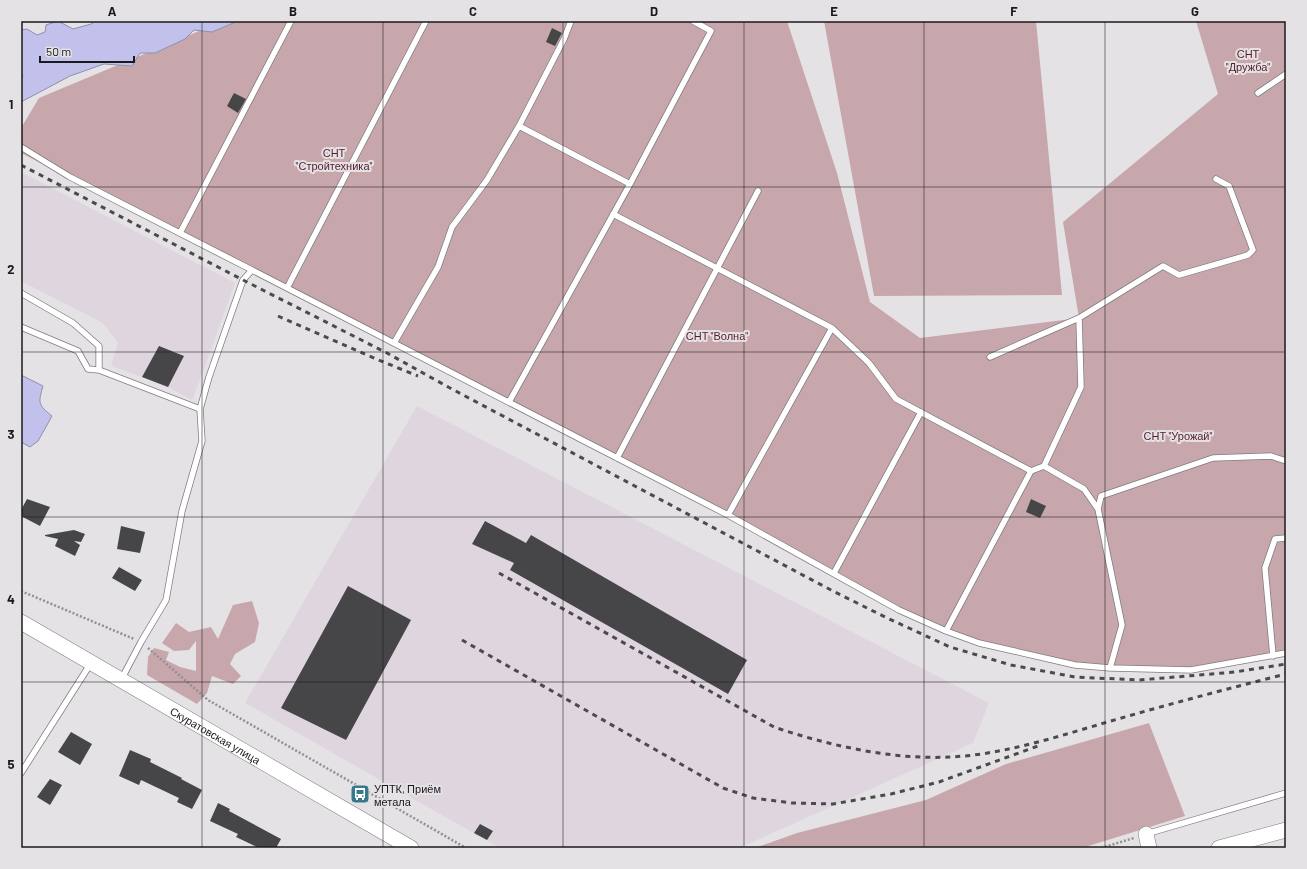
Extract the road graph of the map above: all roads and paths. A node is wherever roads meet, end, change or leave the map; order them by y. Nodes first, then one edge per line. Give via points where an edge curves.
1 (291, 21) edge
2 (426, 21) edge
3 (571, 21) edge
4 (694, 21) edge
5 (1286, 74) edge
6 (1258, 93) dead end
7 (519, 126) junction
8 (21, 147) edge
9 (1216, 179) dead end
10 (630, 184) junction
11 (758, 191) dead end
12 (613, 214) junction
13 (180, 233) junction
14 (718, 267) junction
15 (252, 270) junction
16 (288, 288) junction
17 (21, 293) edge
18 (1079, 318) junction
19 (21, 327) edge
20 (832, 328) junction
21 (394, 344) junction
22 (990, 357) dead end
23 (99, 370) junction
24 (509, 402) junction
25 (200, 408) junction
26 (920, 412) junction
27 (617, 458) junction
28 (1286, 461) edge
29 (1044, 466) junction
30 (1031, 471) junction
31 (1098, 509) junction
32 (728, 515) junction
33 (1286, 538) edge
34 (834, 573) junction
35 (21, 591) edge
36 (21, 622) edge
37 (946, 631) junction
38 (141, 642) junction
39 (1286, 653) edge
40 (1273, 656) junction
41 (91, 663) junction
42 (1110, 668) junction
43 (120, 680) junction
44 (21, 773) edge
45 (1286, 793) edge
46 (1286, 830) edge
47 (1148, 841) edge
48 (411, 848) edge
49 (466, 848) edge
50 (1101, 848) edge
51 (1219, 848) edge

1 - 13 lane
2 - 16 lane
3 - 7 lane
4 - 10 lane via 711,31
5 - 6 lane
7 - 10 lane
7 - 21 lane via 487,180 452,227 438,267
8 - 13 lane via 70,177
9 - 18 lane via 1229,186 1252,250 1248,255 1179,275 1163,266
10 - 12 lane
11 - 14 lane
12 - 14 lane
12 - 24 lane
13 - 15 lane
14 - 20 lane
14 - 27 lane
15 - 16 lane
15 - 25 lane via 243,280
16 - 21 lane
17 - 23 lane via 73,323 99,346
18 - 22 lane
18 - 29 lane via 1081,387
19 - 23 lane via 78,351 88,369
20 - 26 lane via 869,363 896,399
20 - 32 lane
21 - 24 lane
23 - 25 lane
24 - 27 lane
25 - 38 lane via 202,441 182,511 166,600
26 - 30 lane
26 - 34 lane
27 - 32 lane
28 - 31 lane via 1271,456 1213,458 1101,496
29 - 30 lane
29 - 31 lane via 1084,489
30 - 37 lane
31 - 42 lane via 1122,624
32 - 34 lane
33 - 40 lane via 1275,539 1266,568
34 - 37 lane via 899,610
35 - 38 path
36 - 41 street, Скуратовская улица
37 - 42 lane via 979,643 1075,665
38 - 43 lane
38 - 49 path via 208,700
39 - 40 lane
40 - 42 lane via 1191,670
41 - 43 street, Скуратовская улица
41 - 44 lane
43 - 48 street, Скуратовская улица
45 - 47 lane
46 - 51 street
47 - 50 path

